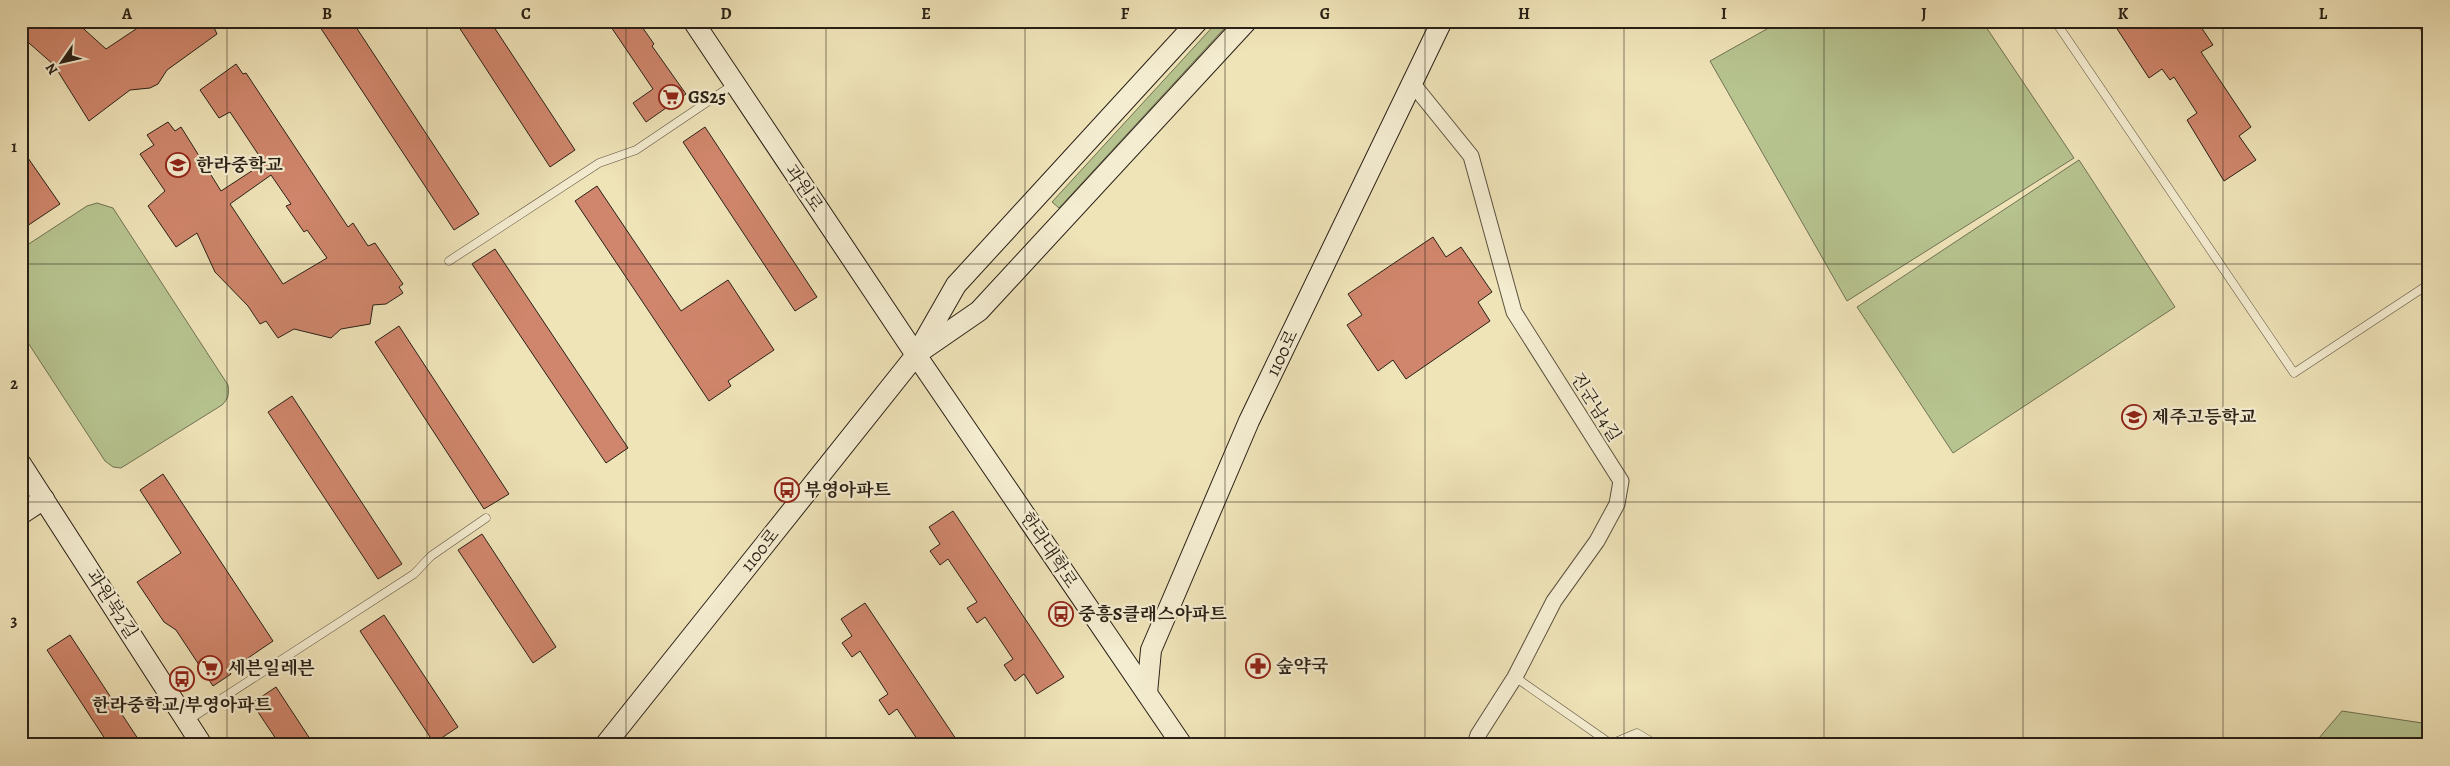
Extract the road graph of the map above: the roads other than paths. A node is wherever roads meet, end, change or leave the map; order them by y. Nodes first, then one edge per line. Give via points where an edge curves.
1 (693, 21) edge
2 (1198, 21) edge
3 (1247, 21) edge
4 (1442, 21) edge
5 (2055, 21) edge
6 (2420, 21) edge
7 (2429, 36) edge
8 (1412, 83) junction
9 (734, 84) junction
10 (449, 261) dead end
11 (2429, 284) edge
12 (916, 355) junction
13 (21, 464) edge
14 (44, 499) junction
15 (21, 514) edge
16 (486, 518) dead end
17 (1515, 677) junction
18 (1147, 693) junction
19 (187, 721) junction
20 (202, 745) edge
21 (605, 745) edge
22 (1182, 745) edge
23 (1475, 745) edge
24 (1657, 745) edge

1 - 9 main road, 과원로
2 - 12 main road, 1100로 via 956,284
3 - 12 main road, 1100로 via 979,311
4 - 8 main road, 1100로
5 - 11 lane via 2294,373
6 - 7 lane
8 - 17 street, 진군남4길 via 1471,156 1514,312 1621,481 1617,504 1597,541 1554,600
8 - 18 main road, 1100로 via 1245,430 1151,650
9 - 10 lane via 636,150 599,164
9 - 12 main road, 과원로
12 - 18 main road, 한라대학로
12 - 21 main road, 1100로
13 - 14 main road, 과원북2길
14 - 15 main road
14 - 19 main road, 과원북2길
16 - 19 lane via 431,556 414,574
17 - 23 street, 진군남4길
17 - 24 lane via 1611,744 1637,734
18 - 22 main road, 한라대학로
19 - 20 main road, 과원북2길

